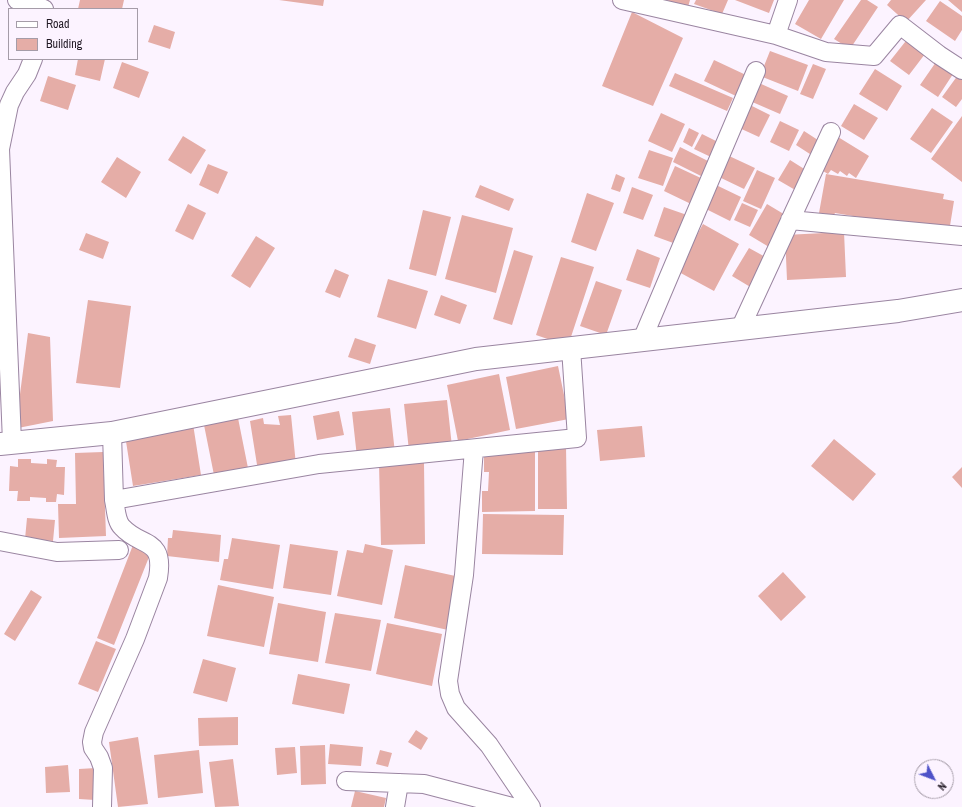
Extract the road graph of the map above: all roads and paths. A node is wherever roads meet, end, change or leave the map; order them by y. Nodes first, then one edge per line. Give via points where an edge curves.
1 (17, 0) edge
2 (622, 0) edge
3 (788, 0) edge
4 (41, 8) edge
5 (776, 35) junction
6 (33, 60) edge
7 (962, 70) edge
8 (756, 71) dead end
9 (831, 132) dead end
10 (790, 220) junction
11 (962, 236) edge
12 (962, 300) edge
13 (740, 329) junction
14 (642, 340) junction
15 (571, 348) junction
16 (112, 432) junction
17 (6, 443) edge
18 (474, 449) junction
19 (114, 500) junction
20 (0, 541) edge
21 (119, 550) dead end
22 (346, 780) dead end
23 (399, 783) junction
24 (102, 807) edge
25 (395, 807) edge
26 (512, 807) edge
27 (531, 807) edge

1 - 4 street
2 - 5 street
3 - 5 street
5 - 7 street via 826,52 874,56 900,25
6 - 17 street via 9,105 0,149
8 - 14 street
9 - 10 street
10 - 11 street
10 - 13 street
12 - 13 street via 898,311
13 - 14 street
14 - 15 street
15 - 16 street via 476,359
15 - 18 street via 577,438
16 - 17 street
16 - 19 street
18 - 19 street via 319,464
18 - 27 street via 464,575 448,681 450,694 456,708 489,745
19 - 24 street via 121,526 128,533 153,547 160,568 135,638 94,732 93,748 100,757 103,768
20 - 21 street via 57,552
22 - 23 street
23 - 25 street
23 - 26 street via 424,784

